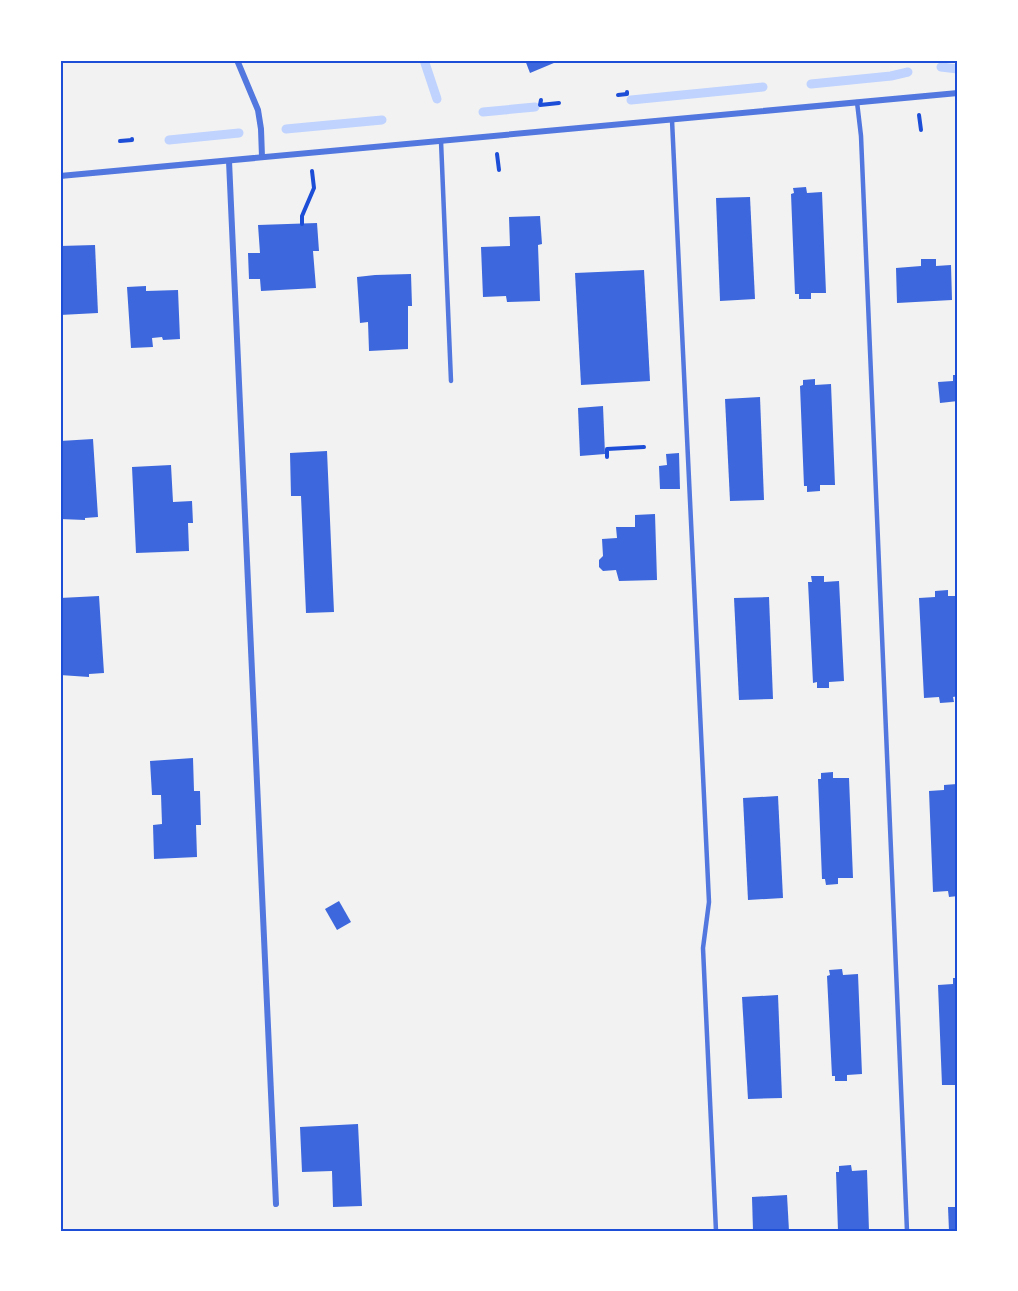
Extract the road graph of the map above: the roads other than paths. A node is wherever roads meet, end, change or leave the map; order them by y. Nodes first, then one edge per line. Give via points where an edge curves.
1 (237, 60) edge
2 (958, 93) edge
3 (857, 102) junction
4 (672, 120) junction
5 (441, 141) junction
6 (262, 157) junction
7 (229, 161) junction
8 (60, 176) edge
9 (452, 381) dead end
10 (276, 1204) dead end
11 (716, 1231) edge
12 (907, 1231) edge

1 - 6 street via 258,110
2 - 3 street
3 - 4 street
3 - 12 lane
4 - 5 street
4 - 11 lane via 709,890 703,948
5 - 6 street
5 - 9 lane
6 - 7 street
7 - 8 street
7 - 10 street

